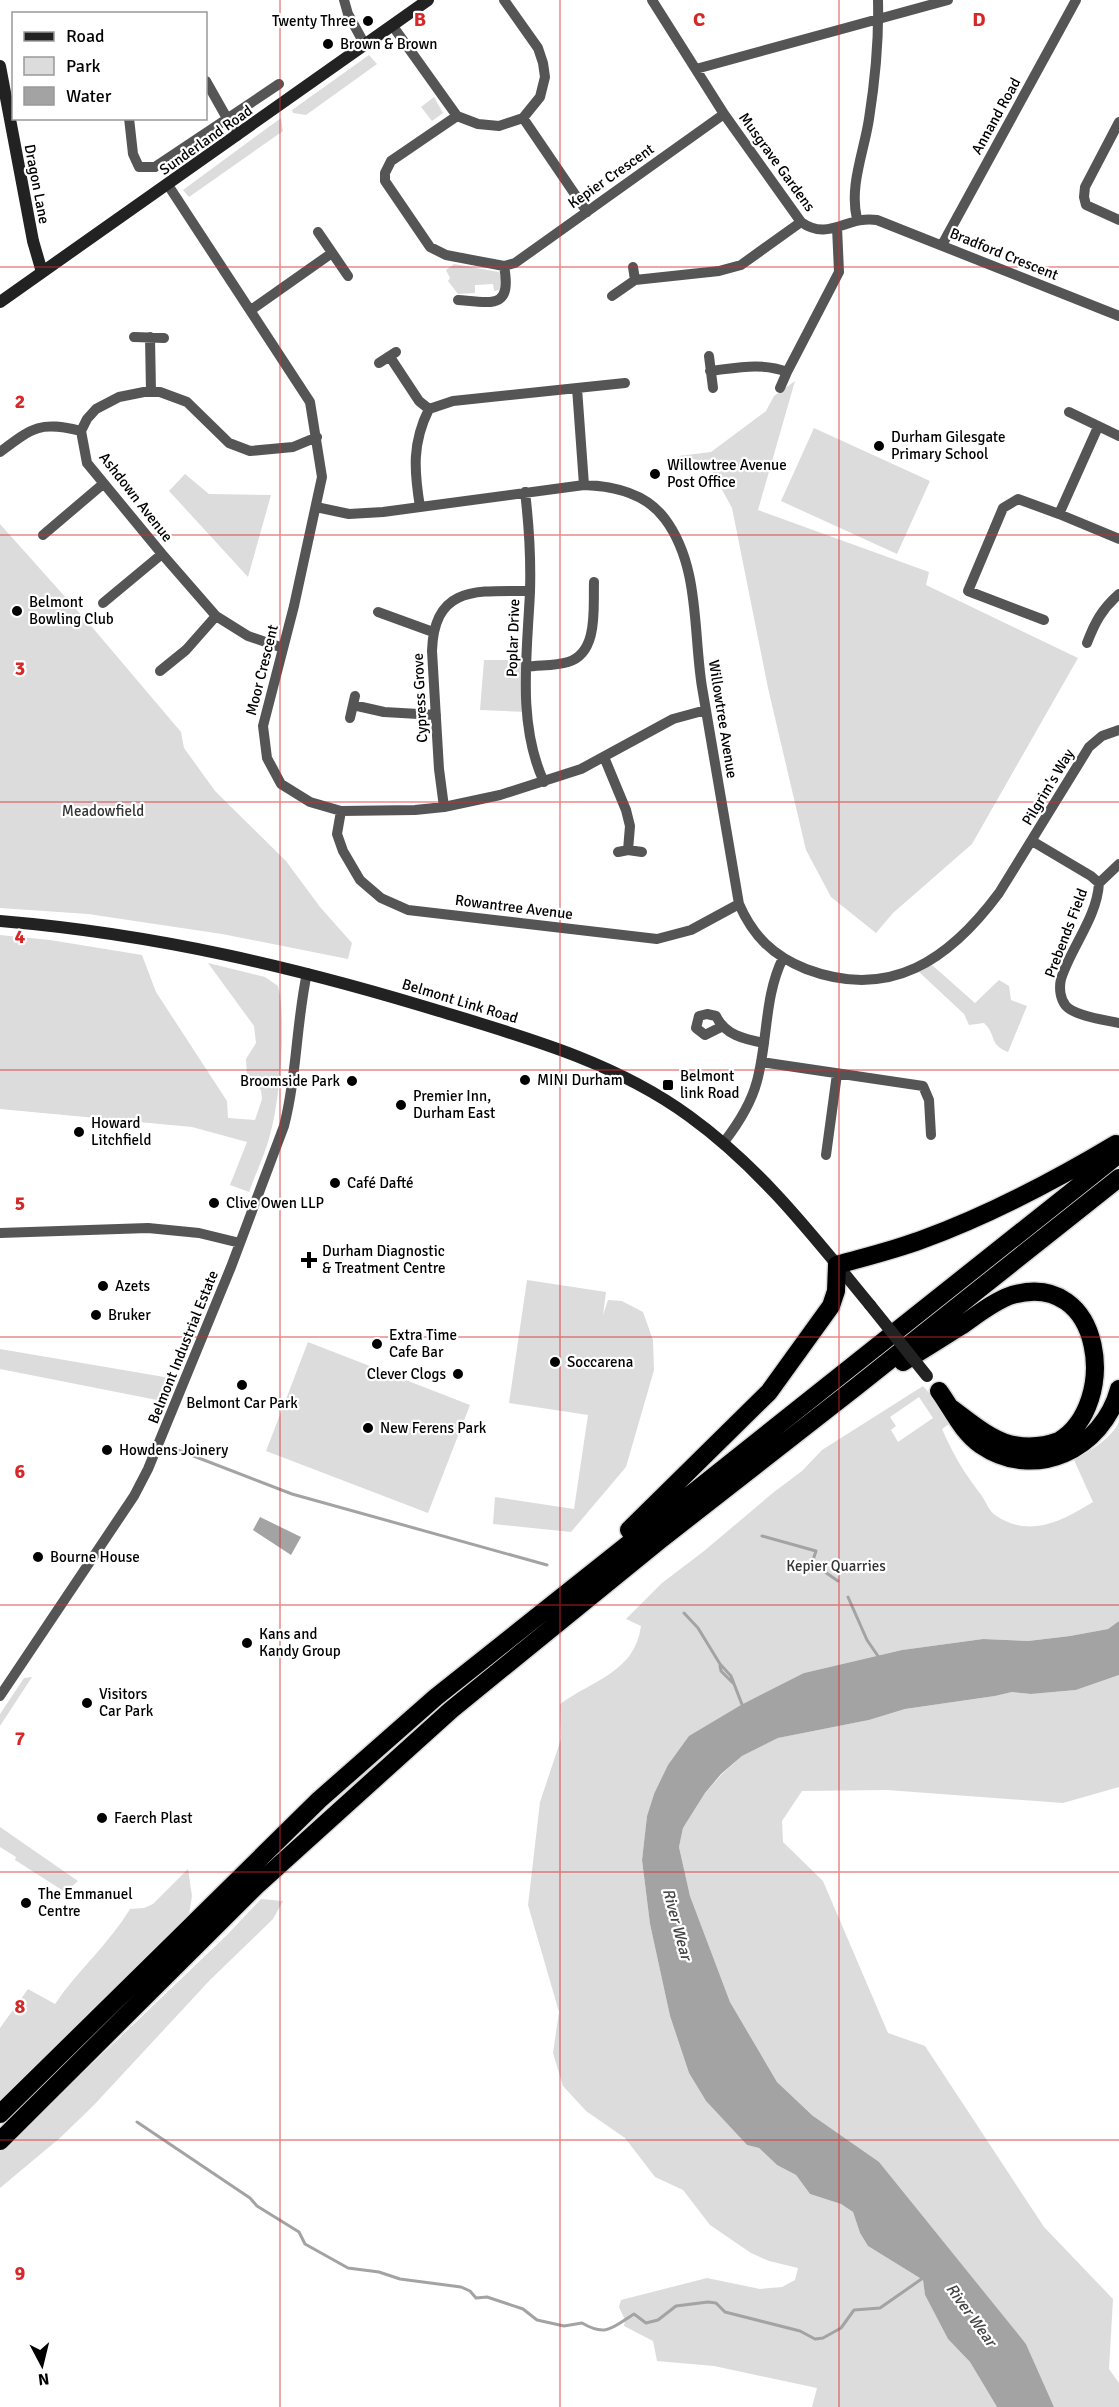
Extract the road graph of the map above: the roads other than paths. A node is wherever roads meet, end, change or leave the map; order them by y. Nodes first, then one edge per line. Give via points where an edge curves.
1 (344, 0) edge
2 (428, 0) edge
3 (504, 0) edge
4 (652, 0) edge
5 (878, 0) edge
6 (948, 0) edge
7 (1076, 0) edge
8 (878, 19) junction
9 (392, 26) junction
10 (365, 45) junction
11 (0, 66) edge
12 (696, 69) junction
13 (207, 83) edge
14 (279, 84) dead end
15 (724, 114) junction
16 (457, 116) junction
17 (523, 118) junction
18 (129, 120) edge
19 (226, 120) junction
20 (1119, 122) edge
21 (237, 136) junction
22 (168, 185) junction
23 (587, 212) junction
24 (857, 219) junction
25 (877, 220) joint
26 (1119, 220) edge
27 (801, 222) junction
28 (837, 227) junction
29 (318, 232) dead end
30 (942, 245) junction
31 (332, 253) junction
32 (504, 266) junction
33 (633, 267) dead end
34 (42, 273) junction
35 (348, 276) dead end
36 (635, 280) junction
37 (612, 296) dead end
38 (458, 300) dead end
39 (0, 302) edge
40 (251, 310) junction
41 (1119, 316) edge
42 (134, 337) dead end
43 (150, 337) junction
44 (164, 338) dead end
45 (709, 356) dead end
46 (379, 363) dead end
47 (710, 371) junction
48 (787, 372) junction
49 (625, 383) dead end
50 (578, 388) junction
51 (712, 388) dead end
52 (780, 388) dead end
53 (151, 392) junction
54 (429, 409) junction
55 (1069, 412) dead end
56 (1098, 427) junction
57 (81, 431) junction
58 (1119, 436) edge
59 (317, 437) junction
60 (0, 452) edge
61 (103, 484) junction
62 (584, 485) junction
63 (525, 492) junction
64 (316, 507) junction
65 (420, 507) junction
66 (1059, 514) junction
67 (43, 534) dead end
68 (1119, 539) edge
69 (162, 554) junction
70 (594, 582) dead end
71 (530, 591) junction
72 (1119, 594) edge
73 (103, 603) dead end
74 (378, 613) dead end
75 (216, 616) junction
76 (1044, 620) dead end
77 (433, 632) junction
78 (1087, 642) dead end
79 (283, 648) junction
80 (526, 667) junction
81 (160, 671) dead end
82 (706, 710) junction
83 (436, 715) junction
84 (350, 718) dead end
85 (1119, 730) edge
86 (604, 757) junction
87 (544, 782) junction
88 (444, 807) junction
89 (341, 811) junction
90 (1032, 841) junction
91 (642, 852) dead end
92 (1119, 864) edge
93 (1099, 884) junction
94 (740, 904) junction
95 (0, 921) edge
96 (783, 958) junction
97 (307, 974) junction
98 (1119, 1023) edge
99 (721, 1027) dead end
100 (764, 1043) junction
101 (761, 1062) junction
102 (837, 1074) junction
103 (931, 1135) dead end
104 (724, 1142) junction
105 (1119, 1142) edge
106 (1119, 1154) edge
107 (826, 1155) dead end
108 (1119, 1178) edge
109 (0, 1233) edge
110 (240, 1242) junction
111 (837, 1265) junction
112 (856, 1388) junction
113 (1119, 1389) edge
114 (939, 1391) joint
115 (951, 1408) junction
116 (528, 1622) junction
117 (0, 1696) edge
118 (0, 2114) edge
119 (0, 2141) edge

1 - 10 street
2 - 9 street, Sunderland Road
3 - 17 street via 538,48 543,63 540,97
4 - 12 street, Musgrave Gardens
5 - 8 street
6 - 8 street
7 - 30 street, Annand Road
8 - 12 street
8 - 24 street via 869,119 854,193
9 - 10 street, Sunderland Road
9 - 16 street
10 - 21 street, Sunderland Road
11 - 34 street, Dragon Lane
12 - 15 street, Musgrave Gardens
13 - 19 street
14 - 19 street
15 - 23 street, Kepier Crescent
15 - 27 street, Musgrave Gardens
16 - 17 street via 499,126
16 - 32 street via 398,155 387,167 385,181 430,247 446,255
17 - 23 street
18 - 19 street via 135,161 139,167 147,168 163,163
19 - 21 street
20 - 26 street via 1085,187 1084,197 1086,206
21 - 22 street, Sunderland Road
22 - 34 street, Sunderland Road
22 - 40 street, Moor Crescent
23 - 32 street, Kepier Crescent
24 - 25 street, Musgrave Gardens
24 - 28 street, Musgrave Gardens
25 - 30 street, Bradford Crescent
27 - 28 street, Musgrave Gardens via 816,230
27 - 36 street via 741,265
28 - 48 street via 839,272
29 - 31 street
30 - 41 street, Bradford Crescent
31 - 35 street
31 - 40 street
32 - 38 street via 506,292 501,298 486,302
33 - 36 street
34 - 39 street, Sunderland Road
36 - 37 street
40 - 59 street, Moor Crescent via 310,402
42 - 43 street
43 - 44 street
43 - 53 street
45 - 47 street
46 - 54 street via 393,355 419,400
47 - 48 street via 759,366
47 - 51 street
48 - 52 street
49 - 50 street
50 - 54 street via 453,400
50 - 62 street
53 - 57 street via 119,397 96,409
53 - 59 street via 187,402 229,443 250,451 293,447
54 - 65 street via 415,453
55 - 56 street
56 - 58 street
56 - 66 street
57 - 60 street via 38,426
57 - 61 street, Ashdown Avenue via 87,463
59 - 64 street, Moor Crescent via 322,477
61 - 67 street
61 - 69 street, Ashdown Avenue
62 - 63 street, Willowtree Avenue
62 - 82 street, Willowtree Avenue via 603,485 646,500 663,517 683,550
63 - 65 street, Willowtree Avenue
63 - 71 street, Poplar Drive
64 - 65 street, Willowtree Avenue via 349,514
64 - 79 street, Moor Crescent
66 - 68 street
66 - 76 street via 1018,499 1003,508 968,591
69 - 73 street
69 - 75 street, Ashdown Avenue
70 - 80 street via 589,643 581,655 569,662
71 - 77 street, Cypress Grove via 461,595 440,613
71 - 80 street, Poplar Drive
72 - 78 street via 1104,607
74 - 77 street
75 - 79 street, Ashdown Avenue via 248,636
75 - 81 street via 186,650
77 - 83 street, Cypress Grove
79 - 89 street, Moor Crescent via 263,726 267,758 281,784 310,802
80 - 87 street, Poplar Drive via 532,747
82 - 86 street, Moor Crescent via 673,719
82 - 94 street, Willowtree Avenue
83 - 84 street via 384,712 354,701
83 - 88 street, Cypress Grove
85 - 90 street, Pilgrim's Way via 1102,736 1089,747
86 - 87 street, Moor Crescent
86 - 91 street via 630,826 623,851
87 - 88 street, Moor Crescent
88 - 89 street, Moor Crescent
89 - 94 street, Rowantree Avenue via 337,834 360,880 381,898 408,910 657,939 691,930
90 - 93 street, Prebends Field
90 - 96 street, Willowtree Avenue via 983,915 935,957 908,972 865,981 844,979
92 - 93 street, Prebends Field
93 - 98 street, Prebends Field via 1085,928 1061,980 1060,998 1067,1008
94 - 96 street, Willowtree Avenue via 753,932
95 - 97 street, Belmont Link Road via 161,940
96 - 100 street via 770,1001
97 - 104 street, Belmont Link Road via 501,1029 609,1069 668,1102
97 - 110 street, Belmont Industrial Estate via 290,1104
99 - 100 street via 743,1039
100 - 101 street
101 - 102 street
101 - 104 street via 751,1099
102 - 103 street via 923,1086 929,1100
102 - 107 street
104 - 111 street, Belmont Link Road via 781,1197
105 - 111 highway via 1072,1171 973,1220 920,1241
106 - 116 highway
108 - 112 highway
109 - 110 street via 138,1228 199,1233
110 - 117 street, Belmont Industrial Estate via 169,1423 134,1496
111 - 114 street, Belmont Link Road, bridge
111 - 116 highway via 831,1306 769,1392
112 - 115 highway via 1012,1296 1052,1294 1086,1314 1099,1330 1109,1370 1106,1390 1098,1409 1068,1437 1029,1447 1009,1444 990,1436
112 - 119 highway via 660,1540 424,1734 256,1886
113 - 115 highway via 1108,1418 1095,1433 1082,1445 1047,1459 1009,1459 994,1453 963,1428
114 - 115 highway
116 - 118 highway via 319,1800

